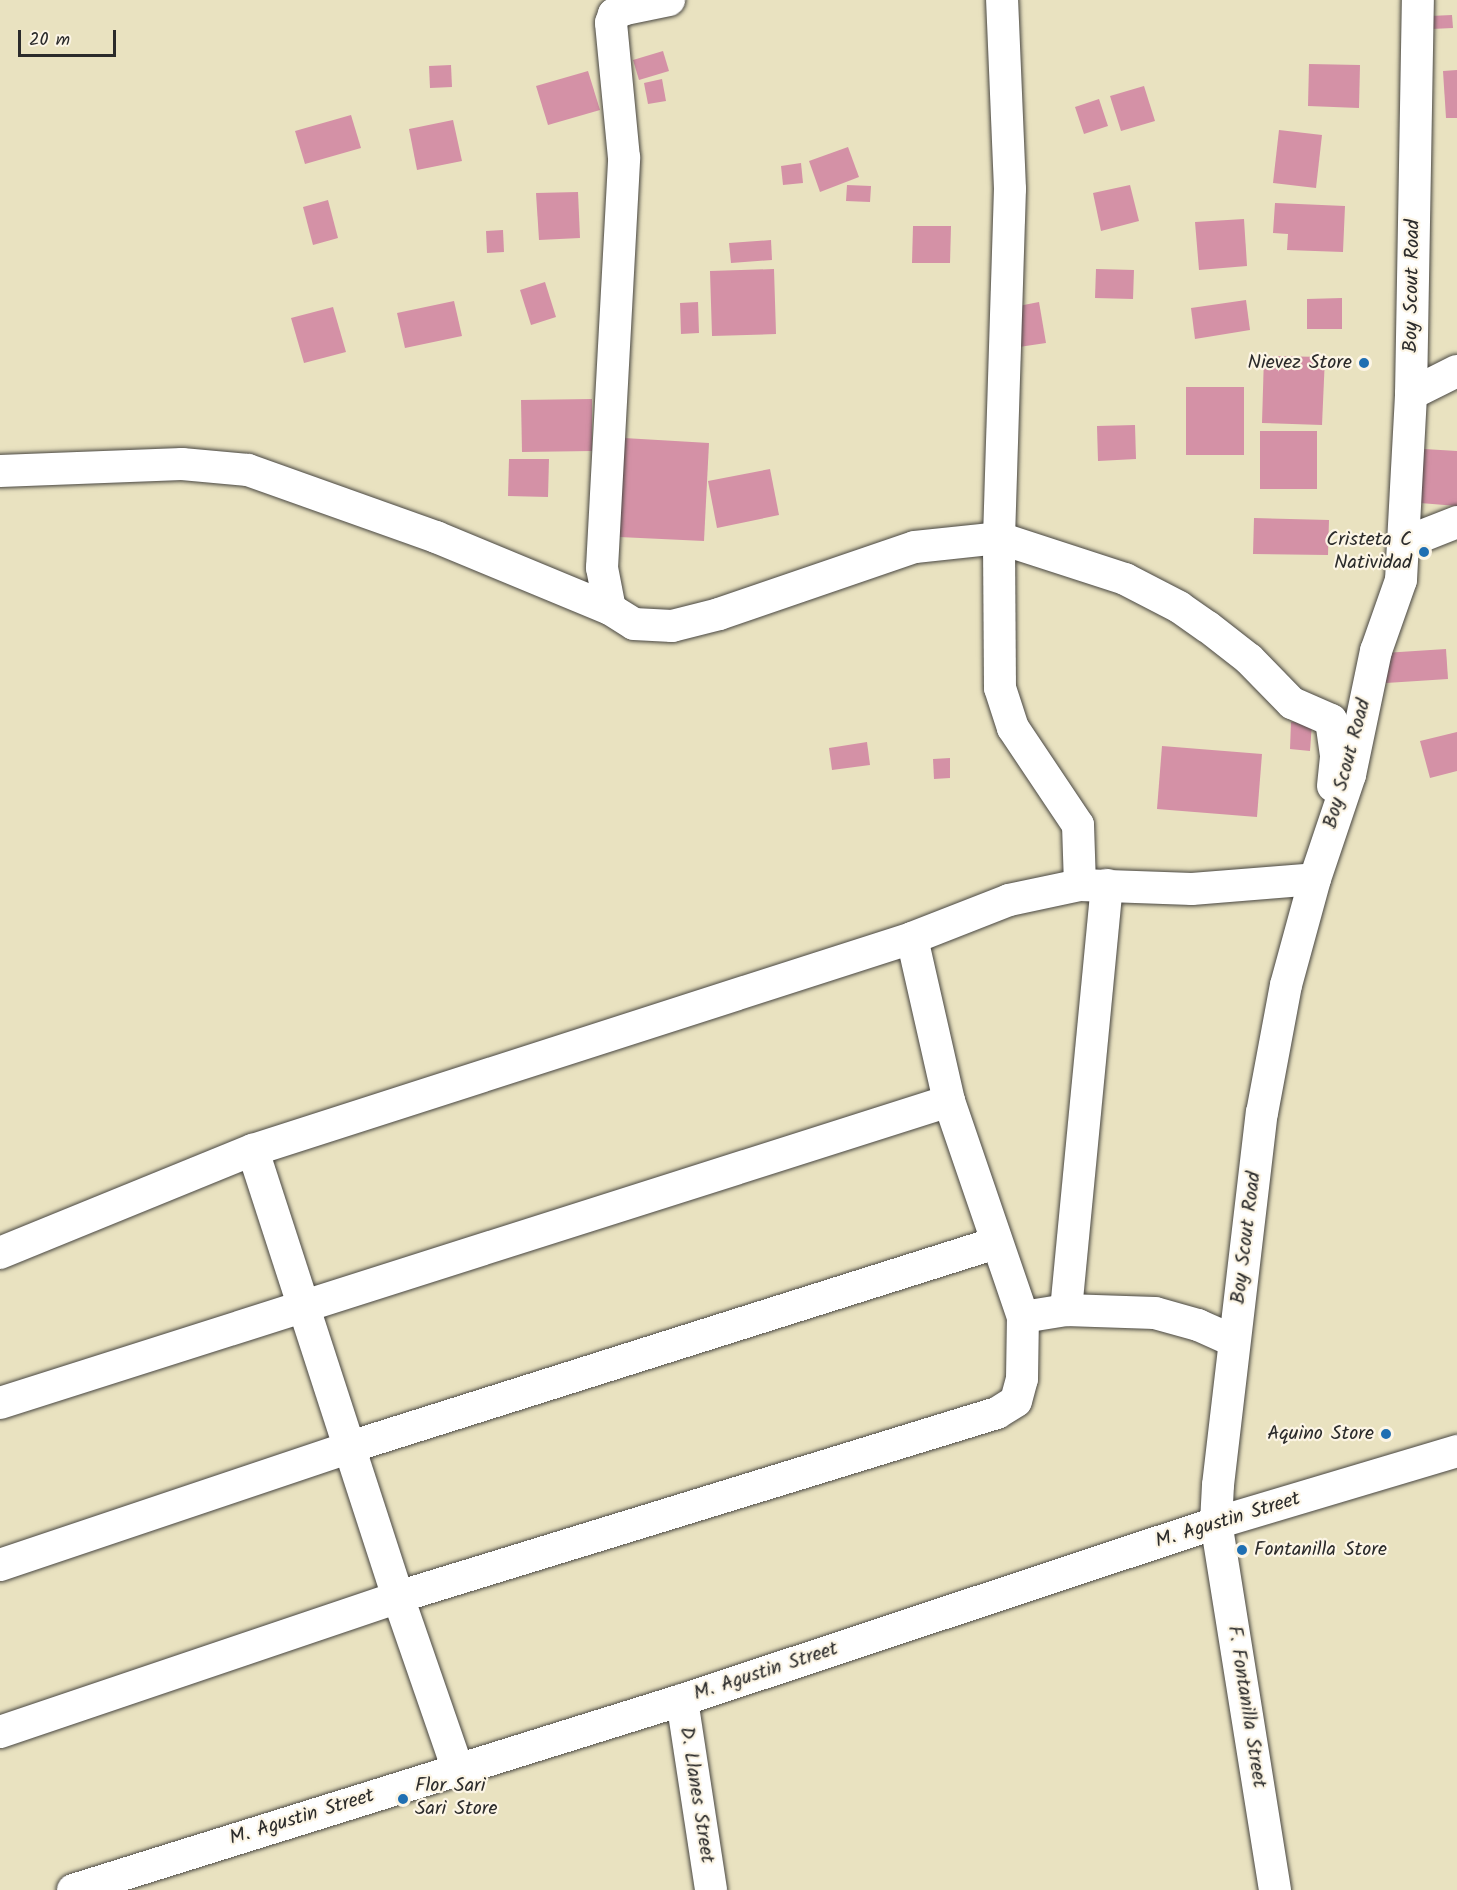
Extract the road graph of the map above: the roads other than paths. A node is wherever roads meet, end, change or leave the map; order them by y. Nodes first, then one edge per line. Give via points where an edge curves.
1 (669, 0) edge
2 (1002, 0) edge
3 (1418, 0) edge
4 (1457, 371) edge
5 (1411, 394) junction
6 (0, 471) edge
7 (1457, 522) edge
8 (999, 537) junction
9 (1404, 543) junction
10 (610, 609) junction
11 (1328, 840) junction
12 (1315, 879) junction
13 (1093, 885) junction
14 (912, 938) junction
15 (949, 1101) junction
16 (253, 1150) junction
17 (996, 1244) junction
18 (0, 1253) edge
19 (305, 1305) junction
20 (1066, 1310) junction
21 (1023, 1317) junction
22 (1234, 1341) junction
23 (0, 1403) edge
24 (350, 1447) junction
25 (1457, 1451) edge
26 (1216, 1523) junction
27 (0, 1565) edge
28 (398, 1598) junction
29 (682, 1700) junction
30 (0, 1732) edge
31 (458, 1770) junction
32 (112, 1884) edge
33 (73, 1890) edge
34 (711, 1890) edge
35 (1275, 1890) edge

1 - 10 street via 625,9 614,14 611,23 624,158 602,568
2 - 8 street via 1010,189
3 - 5 street, Boy Scout Road
4 - 5 street
5 - 9 street, Boy Scout Road
6 - 10 street via 182,464 248,470 436,537
7 - 9 street
8 - 10 street via 915,547 719,615 672,626 634,624
8 - 11 street via 1125,579 1179,607 1249,660 1292,703 1331,720 1336,757
8 - 13 street via 1000,688 1012,728 1078,825
9 - 11 street, Boy Scout Road via 1401,580 1376,651 1350,775
11 - 12 street, Boy Scout Road
12 - 13 street via 1192,889
12 - 22 street, Boy Scout Road via 1286,985 1262,1113
13 - 14 street via 1009,900
13 - 20 street
14 - 15 street
14 - 16 street
15 - 17 street
15 - 19 street
16 - 18 street
16 - 19 street
17 - 21 street
17 - 24 street
19 - 23 street
19 - 24 street
20 - 21 street
20 - 22 street via 1155,1313 1198,1325
21 - 28 street via 1022,1379 1016,1401 997,1413
22 - 26 street, Boy Scout Road
24 - 27 street
24 - 28 street
25 - 26 street, M. Agustin Street
26 - 29 street, M. Agustin Street
26 - 35 street, F. Fontanilla Street
28 - 30 street
28 - 31 street
29 - 31 street, M. Agustin Street
29 - 34 street, D. Llanes Street
31 - 32 street, M. Agustin Street
32 - 33 street, M. Agustin Street

